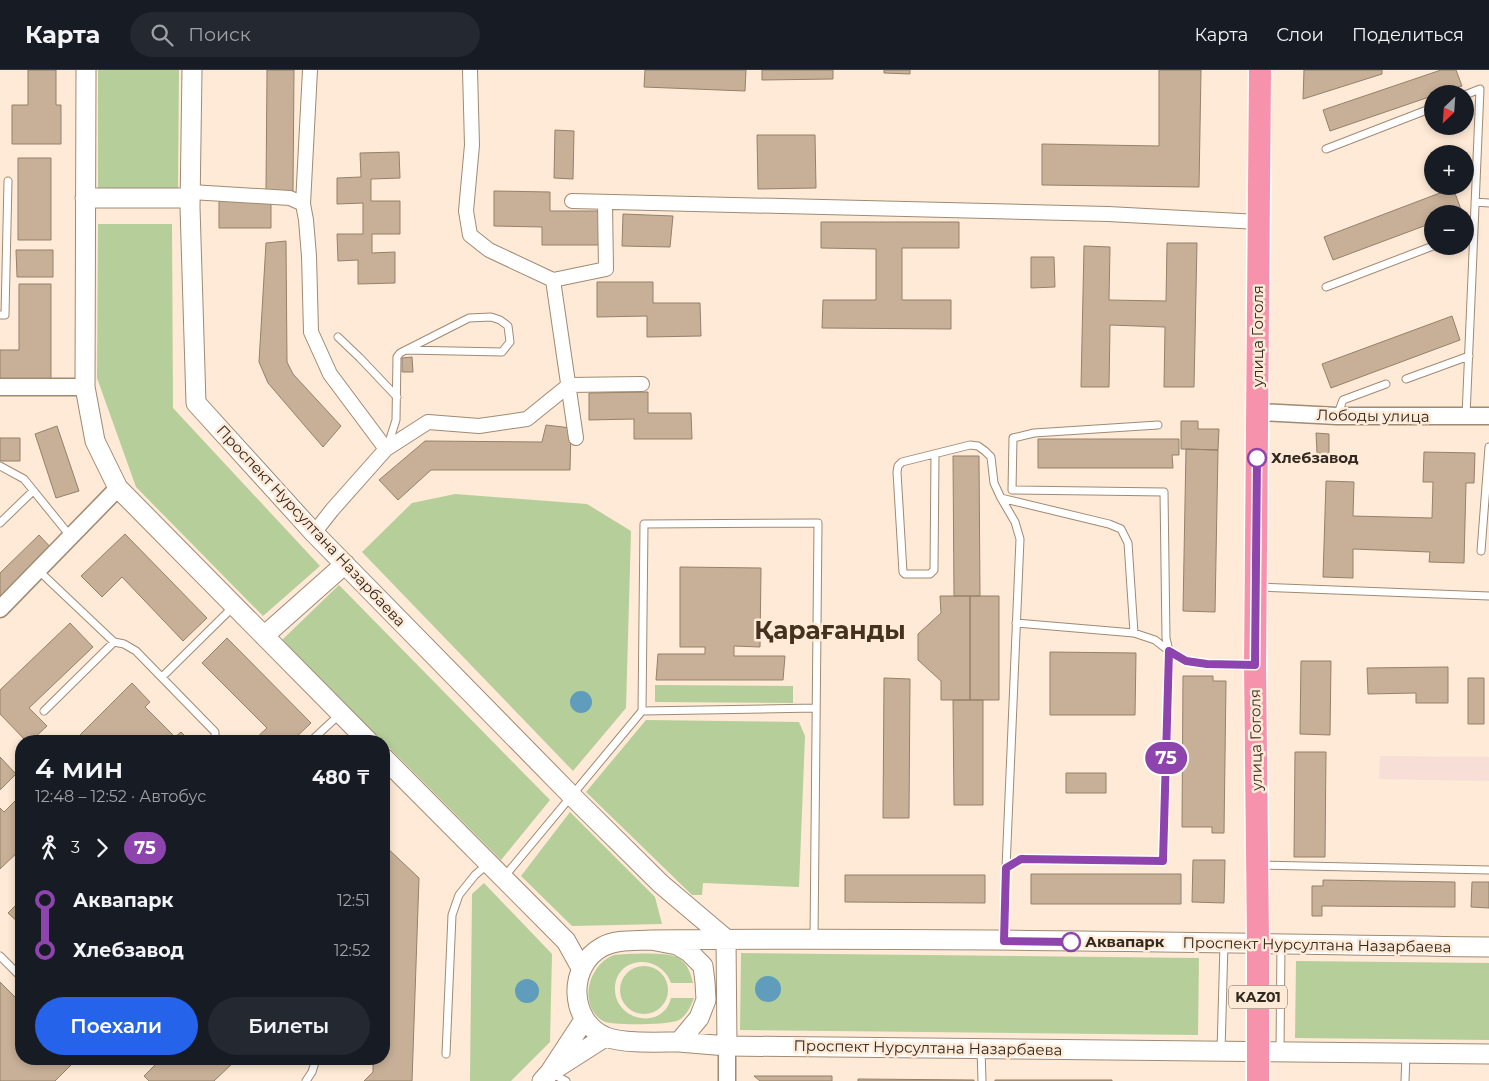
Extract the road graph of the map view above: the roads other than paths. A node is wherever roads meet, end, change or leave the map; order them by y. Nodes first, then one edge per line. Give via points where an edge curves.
1 (86, 70) edge
2 (192, 70) edge
3 (310, 70) edge
4 (470, 70) edge
5 (1260, 70) edge
6 (1474, 91) edge
7 (1424, 111) edge
8 (1326, 148) dead end
9 (8, 182) dead end
10 (191, 195) junction
11 (85, 198) junction
12 (572, 201) dead end
13 (605, 202) junction
14 (1474, 202) joint
15 (1489, 203) edge
16 (303, 204) junction
17 (1259, 222) junction
18 (1424, 249) edge
19 (1473, 255) edge
20 (553, 280) junction
21 (1326, 287) dead end
22 (0, 315) edge
23 (338, 337) dead end
24 (406, 350) junction
25 (1469, 356) junction
26 (1406, 378) dead end
27 (642, 384) dead end
28 (1386, 384) dead end
29 (569, 385) junction
30 (85, 386) junction
31 (0, 387) edge
32 (397, 397) junction
33 (1258, 412) junction
34 (1337, 416) junction
35 (1489, 416) edge
36 (1466, 417) junction
37 (1158, 425) dead end
38 (576, 438) dead end
39 (1489, 447) edge
40 (386, 449) junction
41 (935, 454) junction
42 (0, 466) edge
43 (118, 488) junction
44 (33, 491) junction
45 (1001, 498) junction
46 (0, 523) edge
47 (314, 533) junction
48 (71, 538) junction
49 (1481, 551) dead end
50 (345, 564) junction
51 (38, 570) junction
52 (1256, 587) junction
53 (1489, 596) edge
54 (234, 606) junction
55 (0, 609) edge
56 (1016, 624) junction
57 (1134, 633) junction
58 (264, 636) junction
59 (114, 642) junction
60 (1169, 651) junction
61 (1255, 665) junction
62 (162, 677) junction
63 (816, 708) junction
64 (44, 711) dead end
65 (642, 711) junction
66 (340, 713) junction
67 (215, 735) edge
68 (317, 735) edge
69 (362, 735) edge
70 (390, 764) edge
71 (571, 796) junction
72 (488, 863) junction
73 (1257, 865) junction
74 (1006, 868) junction
75 (1489, 870) edge
76 (503, 878) junction
77 (662, 884) junction
78 (726, 939) junction
79 (814, 939) junction
80 (651, 940) junction
81 (697, 940) junction
82 (1004, 941) junction
83 (1224, 943) junction
84 (1258, 943) junction
85 (1281, 944) junction
86 (1489, 947) edge
87 (0, 956) edge
88 (703, 966) junction
89 (581, 968) junction
90 (15, 971) edge
91 (584, 1020) junction
92 (605, 1037) junction
93 (679, 1042) junction
94 (727, 1046) junction
95 (981, 1048) junction
96 (1221, 1051) junction
97 (1269, 1052) junction
98 (1406, 1053) junction
99 (446, 1054) dead end
100 (1489, 1054) edge
101 (314, 1065) edge
102 (552, 1078) edge
103 (306, 1081) edge
104 (727, 1081) edge
105 (982, 1081) edge
106 (1258, 1081) edge
107 (1405, 1081) edge

1 - 11 main road
2 - 10 main road, Проспект Нурсултана Назарбаева
3 - 16 street
4 - 20 street via 472,146 466,211 470,235 489,250
5 - 17 highway, улица Гоголя / KАZ01
6 - 14 lane via 1480,89
7 - 8 lane
9 - 22 lane via 5,315
10 - 11 main road
10 - 16 street via 290,198
10 - 47 main road, Проспект Нурсултана Назарбаева via 196,403
11 - 30 main road
12 - 13 street
13 - 17 street via 1108,214
13 - 20 street via 606,269
14 - 15 lane
16 - 40 street via 311,332 330,374
17 - 33 highway, улица Гоголя / KАZ01
18 - 21 lane
19 - 25 lane
20 - 29 street
23 - 32 lane
24 - 24 lane via 468,318 491,317 508,326 510,342 502,352
24 - 32 lane via 397,356
25 - 26 lane
25 - 36 lane
27 - 29 street
28 - 34 lane via 1343,400
29 - 38 street
29 - 40 street via 527,419 479,426 428,422
30 - 31 street
30 - 43 main road via 95,441
32 - 40 lane via 396,420
33 - 34 street, Лободы улица
33 - 52 highway, улица Гоголя / KАZ01
34 - 36 street, Лободы улица
35 - 36 street, Лободы улица
37 - 60 lane via 1034,433 1013,438 1012,490 1164,492 1166,638
39 - 49 lane
40 - 47 street
41 - 41 lane via 902,462 898,466 902,569 905,574 930,574 934,570
41 - 45 lane via 978,446 991,458 994,483
42 - 44 lane via 24,479
43 - 48 street
43 - 54 main road
44 - 46 lane
44 - 48 lane
45 - 56 lane via 1015,522 1020,539
45 - 57 lane via 1121,529 1128,543
47 - 50 main road, Проспект Нурсултана Назарбаева
48 - 51 street
50 - 58 main road
50 - 71 main road, Проспект Нурсултана Назарбаева
51 - 55 street
51 - 59 lane
52 - 53 lane
52 - 61 highway, улица Гоголя / KАZ01
54 - 58 main road
54 - 62 lane
56 - 57 lane
56 - 74 lane
57 - 60 lane via 1155,640
58 - 66 main road
59 - 62 lane via 136,651
59 - 64 lane
60 - 61 lane via 1186,661
60 - 74 lane via 1163,861 1021,859
61 - 73 highway, улица Гоголя / KАZ01
62 - 67 lane
63 - 65 lane
63 - 65 lane via 818,523 644,524
63 - 79 lane
65 - 71 lane
66 - 68 lane
66 - 69 main road
70 - 72 main road
71 - 76 lane
71 - 77 main road, Проспект Нурсултана Назарбаева
72 - 76 main road
72 - 99 lane via 459,895 452,915
73 - 75 lane
73 - 84 highway, улица Гоголя / KАZ01
74 - 82 lane
76 - 89 main road via 566,941
77 - 78 main road, Проспект Нурсултана Назарбаева
77 - 81 main road, Проспект Нурсултана Назарбаева
78 - 79 main road, Проспект Нурсултана Назарбаева
78 - 81 main road
78 - 94 main road
79 - 82 main road, Проспект Нурсултана Назарбаева
80 - 81 main road
80 - 88 main road via 677,945
80 - 89 main road via 614,942 601,947
81 - 88 main road, Проспект Нурсултана Назарбаева
82 - 83 main road, Проспект Нурсултана Назарбаева
83 - 84 main road, Проспект Нурсултана Назарбаева
83 - 96 lane
84 - 85 main road, Проспект Нурсултана Назарбаева
84 - 97 highway, улица Гоголя / KАZ01
85 - 86 main road, Проспект Нурсултана Назарбаева
85 - 97 lane
87 - 90 lane
88 - 93 main road via 706,1000 700,1018
89 - 91 main road via 576,995
91 - 92 main road
91 - 102 main road
92 - 93 main road, Проспект Нурсултана Назарбаева
92 - 102 main road
93 - 94 main road, Проспект Нурсултана Назарбаева
94 - 95 main road, Проспект Нурсултана Назарбаева
94 - 104 street
95 - 96 main road, Проспект Нурсултана Назарбаева
95 - 105 lane
96 - 97 main road, Проспект Нурсултана Назарбаева
97 - 98 main road, Проспект Нурсултана Назарбаева
97 - 106 highway, улица Гоголя / KАZ01
98 - 100 main road, Проспект Нурсултана Назарбаева
98 - 107 lane
101 - 103 lane

